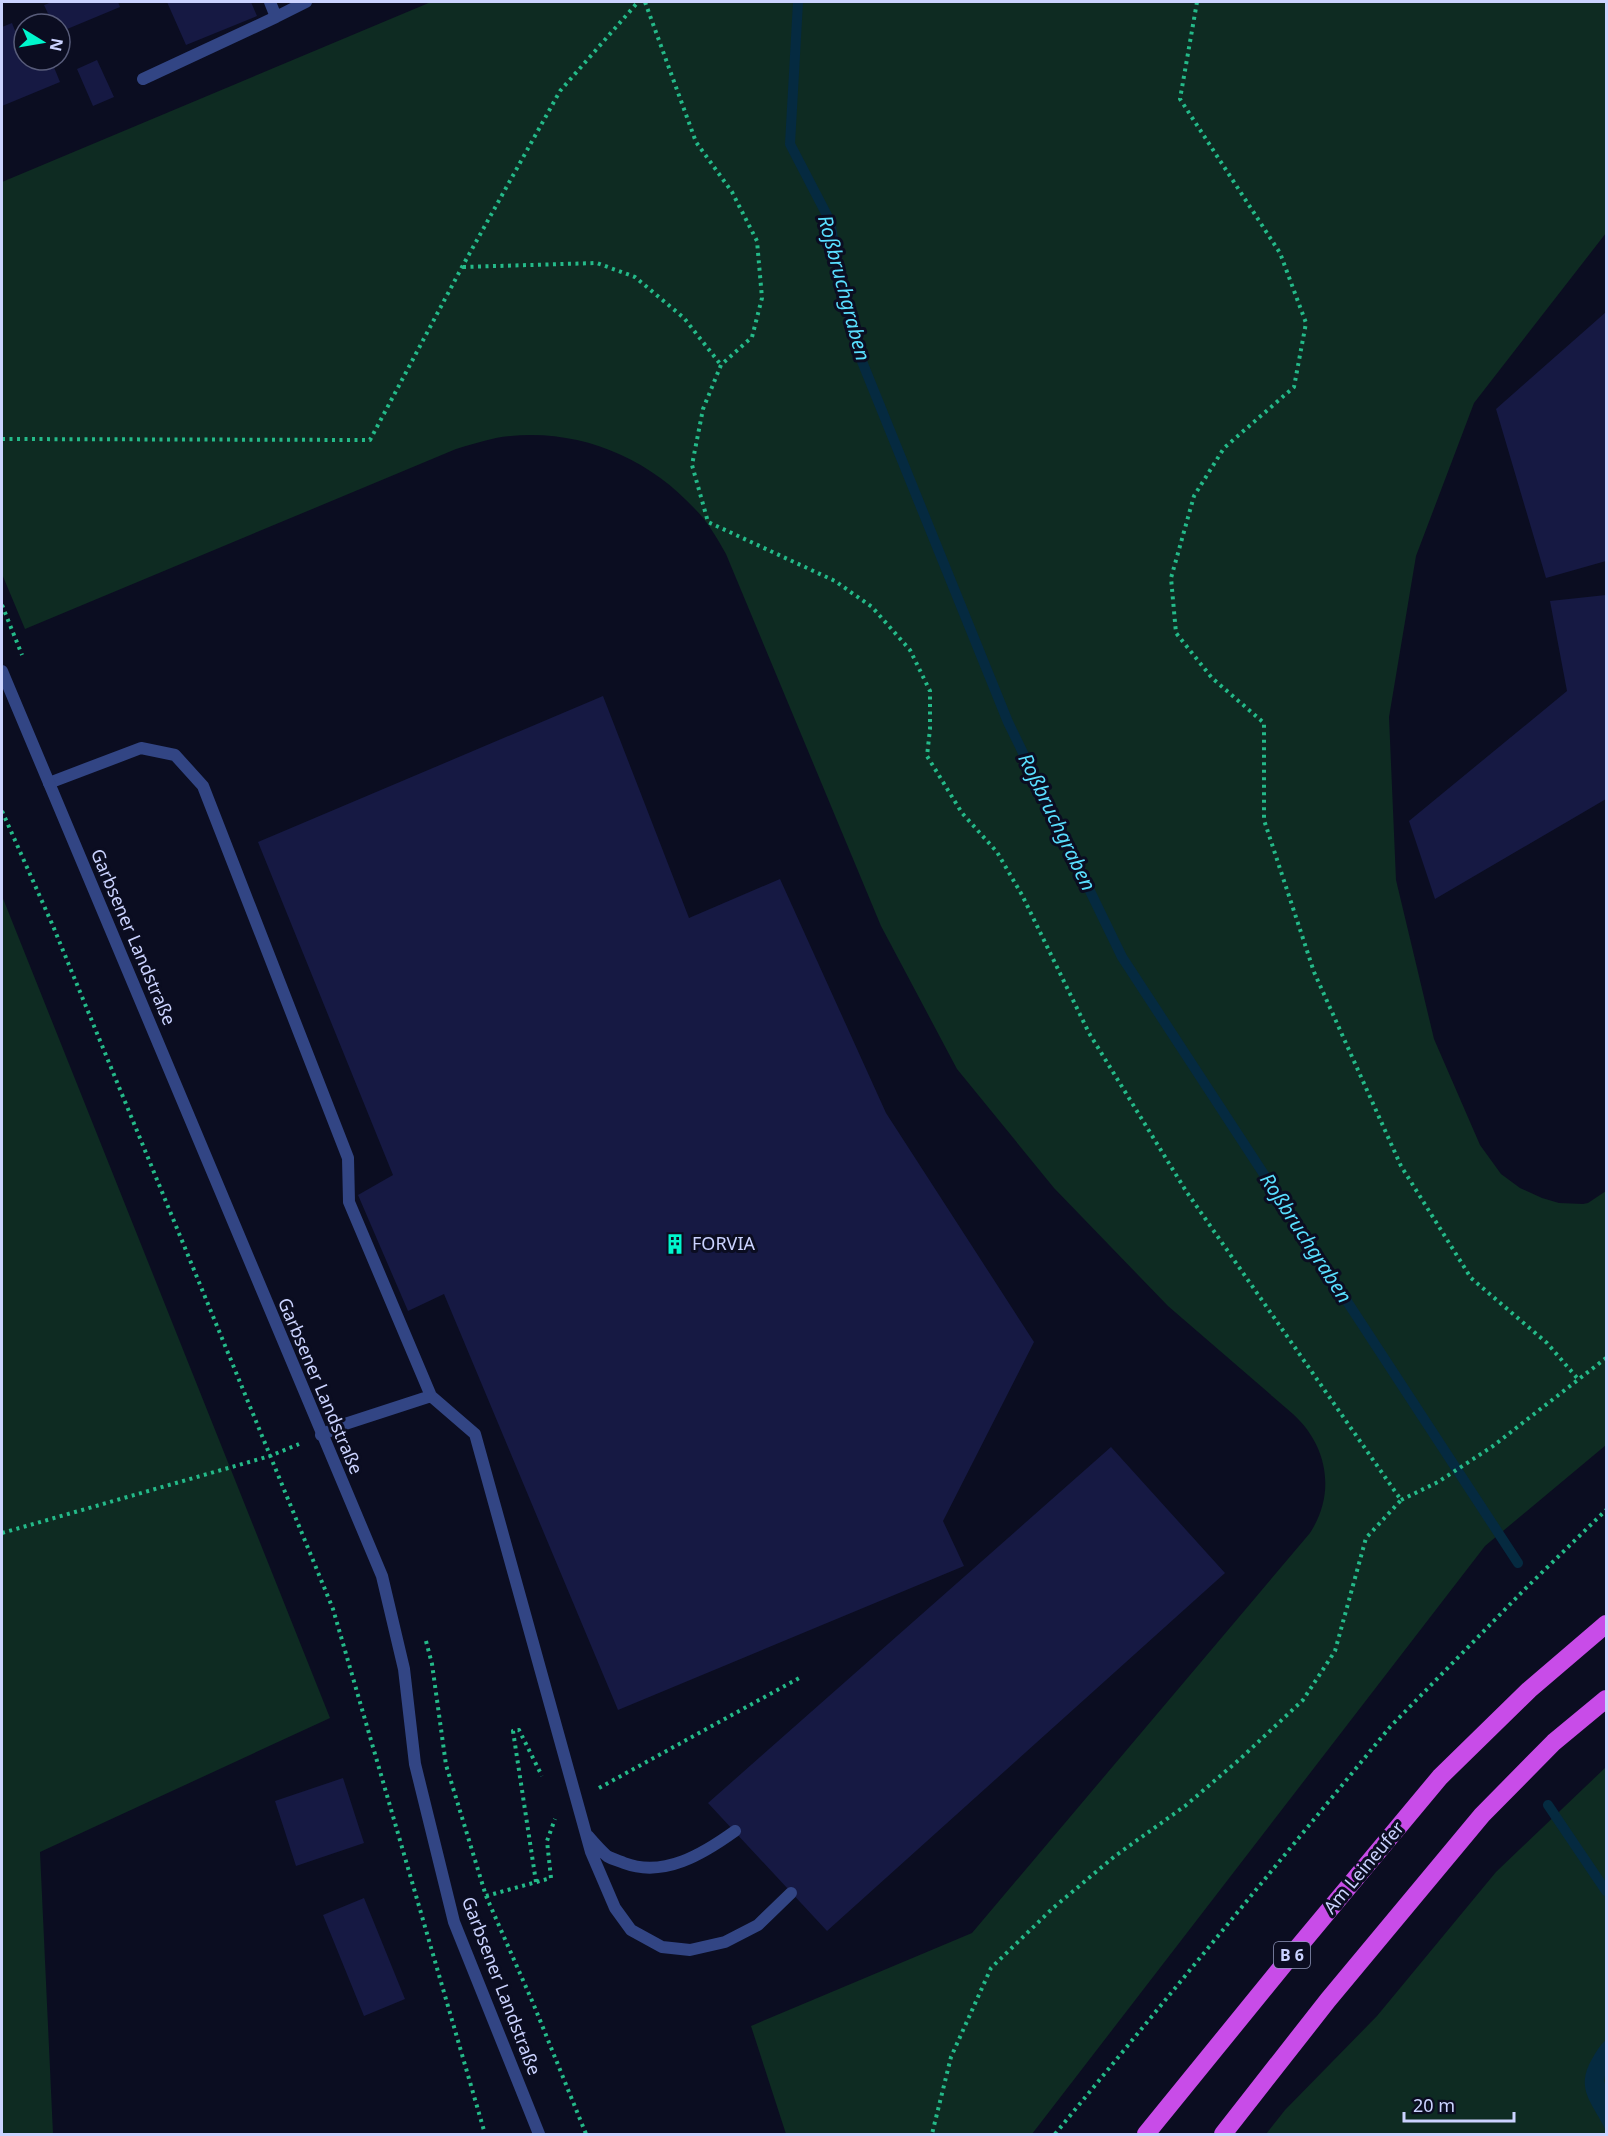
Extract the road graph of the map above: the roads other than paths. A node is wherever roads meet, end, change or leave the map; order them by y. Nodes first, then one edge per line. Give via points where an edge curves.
1 (270, 2) edge
2 (301, 3) edge
3 (276, 17) junction
4 (143, 79) dead end
5 (2, 671) edge
6 (49, 783) junction
7 (431, 1396) junction
8 (321, 1435) junction
9 (1606, 1624) edge
10 (1606, 1699) edge
11 (735, 1831) dead end
12 (587, 1836) junction
13 (791, 1893) dead end
14 (539, 2134) edge
15 (1146, 2134) edge
16 (1223, 2134) edge

1 - 3 street
2 - 3 street
3 - 4 street
5 - 6 street, Garbsener Landstraße
6 - 7 street via 141,748 175,755 203,786 348,1158 349,1202
6 - 8 street, Garbsener Landstraße
7 - 8 street
7 - 12 street via 475,1434
8 - 14 street, Garbsener Landstraße via 382,1576 404,1669 416,1764 454,1922
9 - 15 highway, Am Leineufer / B 6 via 1529,1690 1440,1777
10 - 16 highway via 1554,1742 1482,1815
11 - 12 street via 685,1861 658,1869 632,1866 608,1857
12 - 13 street via 615,1908 631,1930 662,1947 690,1950 725,1942 758,1925

